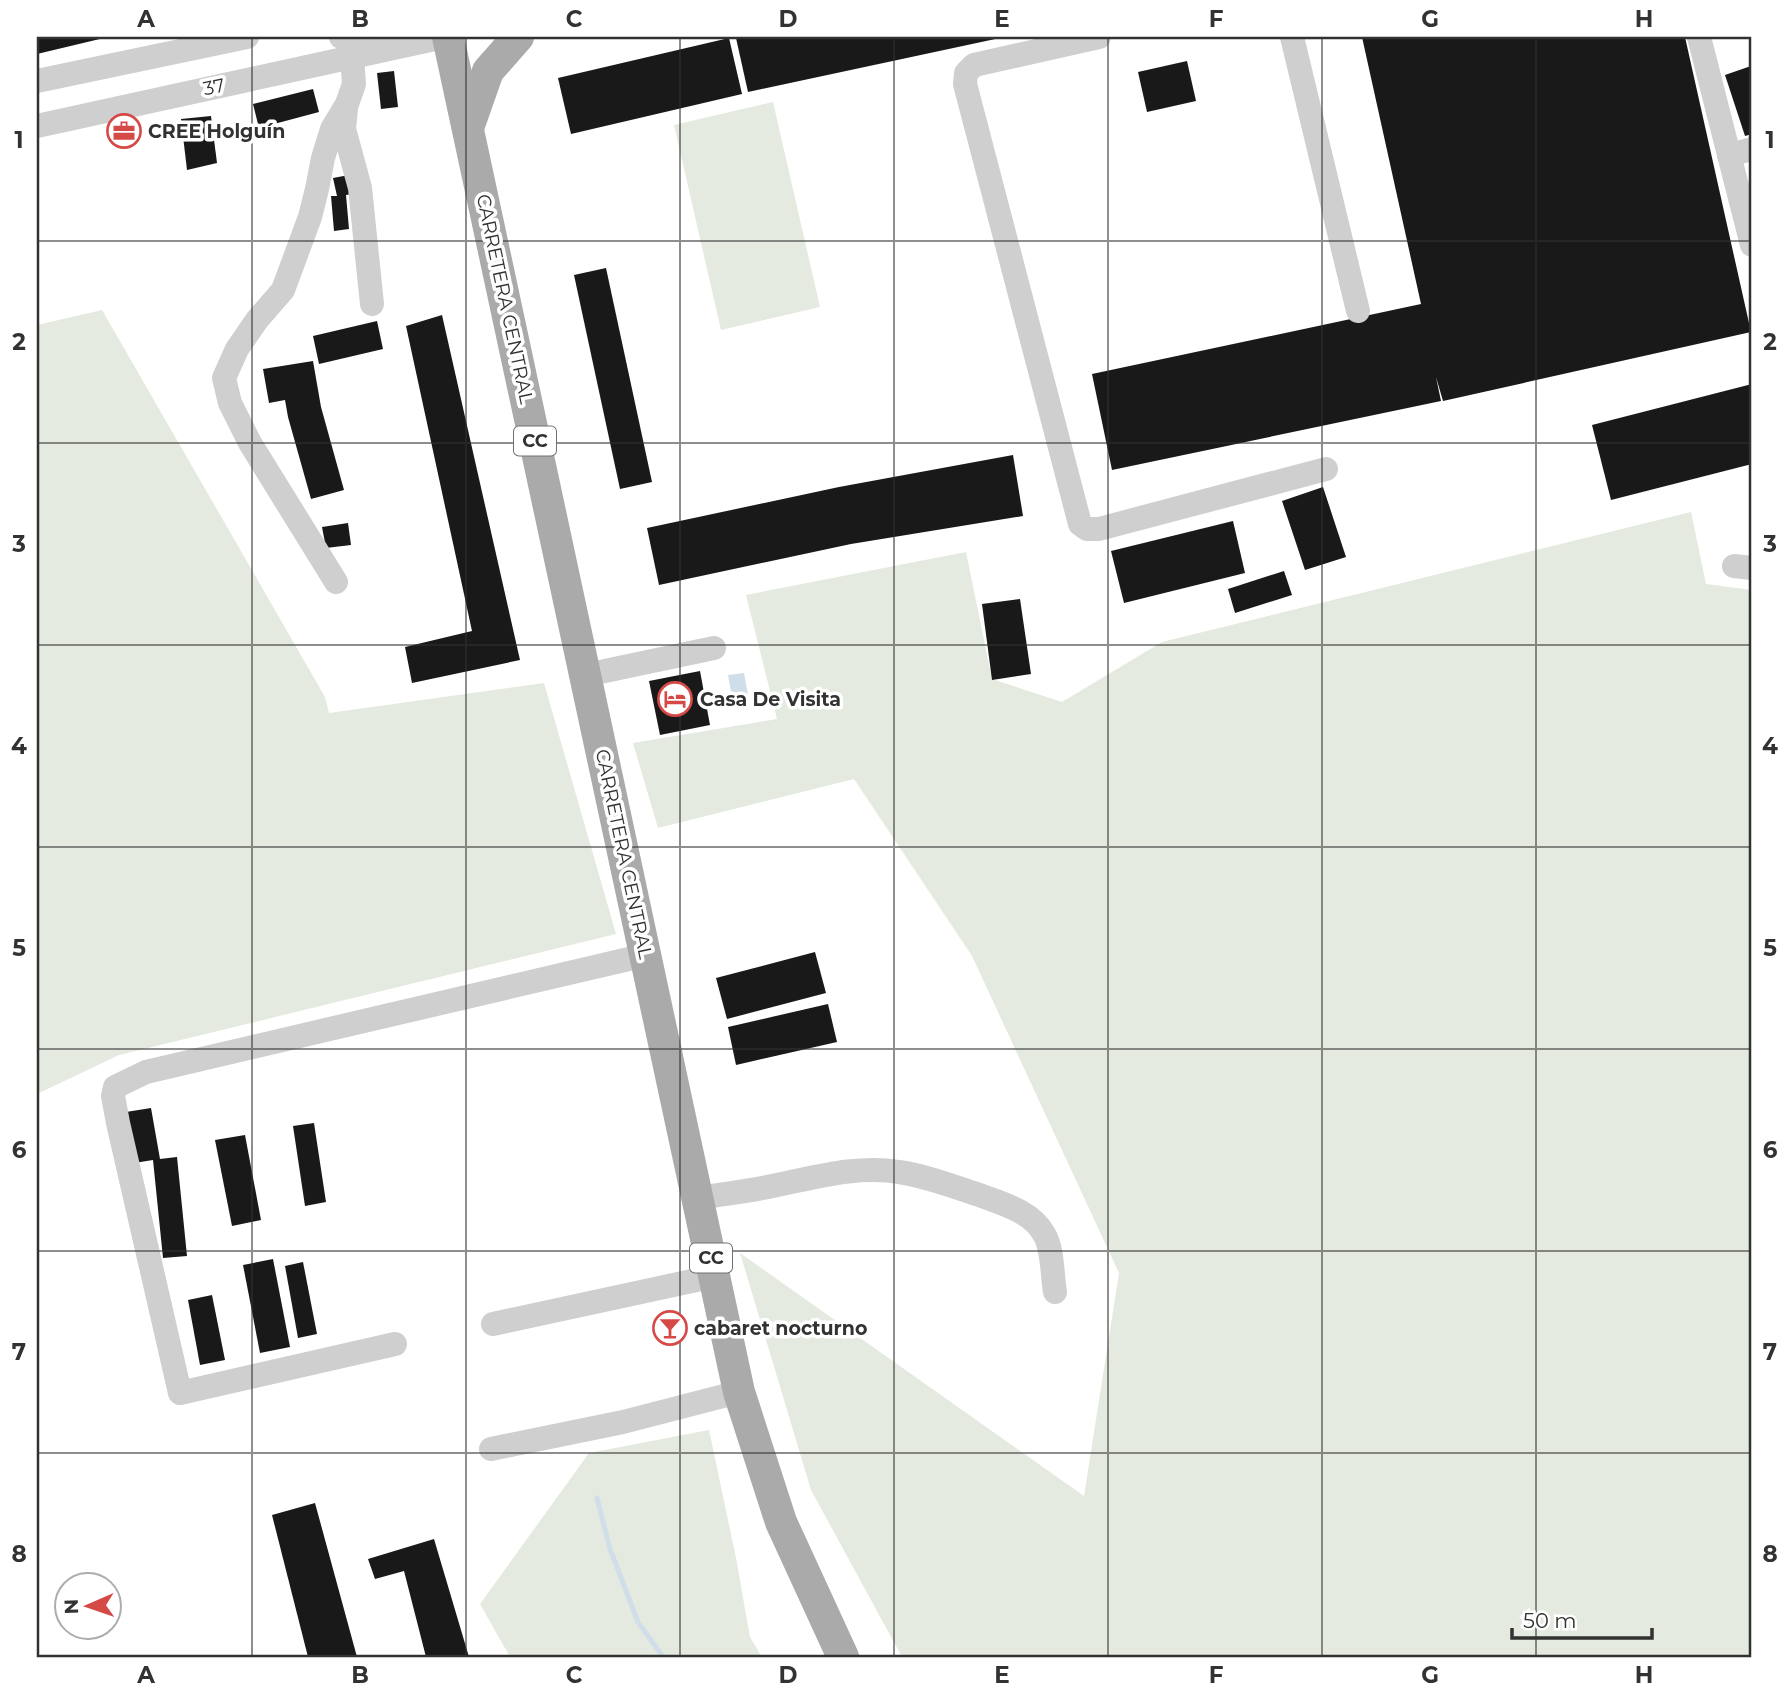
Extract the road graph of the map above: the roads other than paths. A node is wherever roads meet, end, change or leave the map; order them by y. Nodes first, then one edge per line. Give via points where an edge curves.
1 (247, 37) edge
2 (446, 37) edge
3 (518, 37) edge
4 (1099, 37) edge
5 (1292, 37) edge
6 (1699, 37) edge
7 (347, 47) edge
8 (37, 81) edge
9 (347, 104) junction
10 (37, 126) edge
11 (468, 128) junction
12 (1740, 152) edge
13 (1752, 245) edge
14 (372, 304) dead end
15 (1358, 311) dead end
16 (1326, 469) dead end
17 (336, 582) dead end
18 (714, 649) dead end
19 (586, 675) junction
20 (646, 955) junction
21 (698, 1198) junction
22 (715, 1276) junction
23 (1055, 1292) dead end
24 (493, 1324) dead end
25 (395, 1344) dead end
26 (739, 1392) junction
27 (491, 1449) dead end
28 (843, 1657) edge

1 - 8 street
2 - 7 street, 37 via 391,48
2 - 11 main road, CARRETERA CENTRAL / CC
3 - 11 main road via 488,71
4 - 16 street via 975,65 966,74 965,84 1080,524 1099,529
5 - 15 street
6 - 12 street
7 - 9 street via 354,84
7 - 10 street, 37
9 - 14 street via 344,129 360,188
9 - 17 street via 332,129 310,217 283,290 237,349 224,378 230,403 250,443
11 - 19 main road, CARRETERA CENTRAL / CC
12 - 13 street
18 - 19 street
19 - 20 main road, CARRETERA CENTRAL / CC
20 - 21 main road, CARRETERA CENTRAL / CC
20 - 25 street via 146,1072 115,1087 118,1123 180,1393
21 - 22 main road, CARRETERA CENTRAL / CC
21 - 23 street via 872,1170 951,1185 1007,1205 1043,1231
22 - 24 street
22 - 26 main road, CARRETERA CENTRAL / CC
26 - 27 street
26 - 28 main road, CARRETERA CENTRAL / CC via 781,1521

